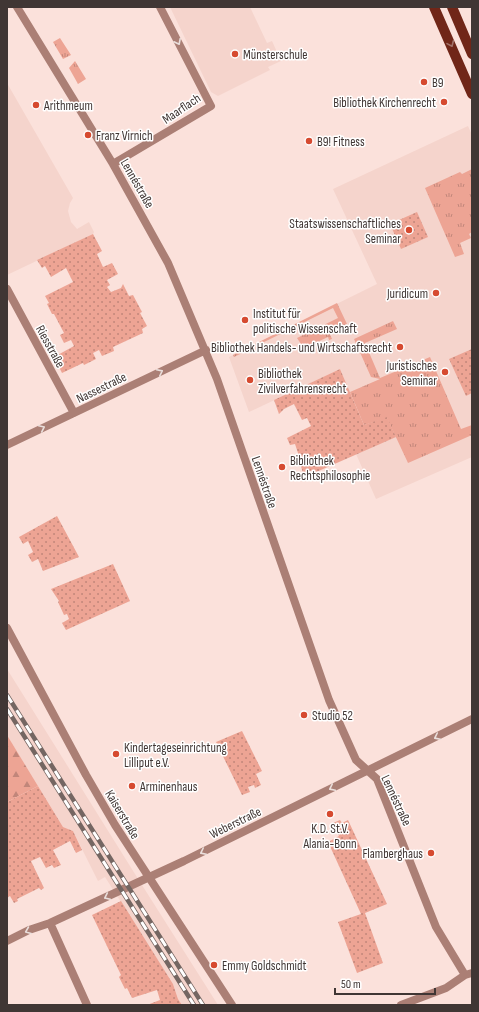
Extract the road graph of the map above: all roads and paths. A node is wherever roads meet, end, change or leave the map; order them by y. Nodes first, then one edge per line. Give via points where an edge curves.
1 (17, 7) edge
2 (160, 7) edge
3 (434, 7) edge
4 (452, 7) edge
5 (472, 54) edge
6 (472, 94) edge
7 (113, 164) junction
8 (7, 289) edge
9 (206, 350) junction
10 (74, 413) junction
11 (7, 445) edge
12 (7, 628) edge
13 (472, 719) edge
14 (367, 770) junction
15 (149, 878) junction
16 (50, 923) junction
17 (7, 941) edge
18 (469, 974) edge
19 (87, 1005) edge
20 (232, 1005) edge
21 (401, 1005) edge

1 - 7 street, Lennéstraße
2 -> 7 street, Maarflach via 211,106
3 -> 6 main road
4 - 5 main road
7 - 9 street, Lennéstraße via 168,263
8 - 10 street, Riesstraße
10 -> 9 street, Nassestraße
9 - 14 street, Lennéstraße via 329,700 356,760
11 -> 10 street, Nassestraße
12 - 15 street, Kaiserstraße via 86,775
13 -> 14 street, Weberstraße
14 -> 15 street, Weberstraße
14 - 18 street, Lennéstraße via 377,779 436,927
15 -> 16 street, Weberstraße
15 - 20 street, Kaiserstraße
16 -> 17 street, Weberstraße
16 - 19 street
18 - 21 street via 446,988

